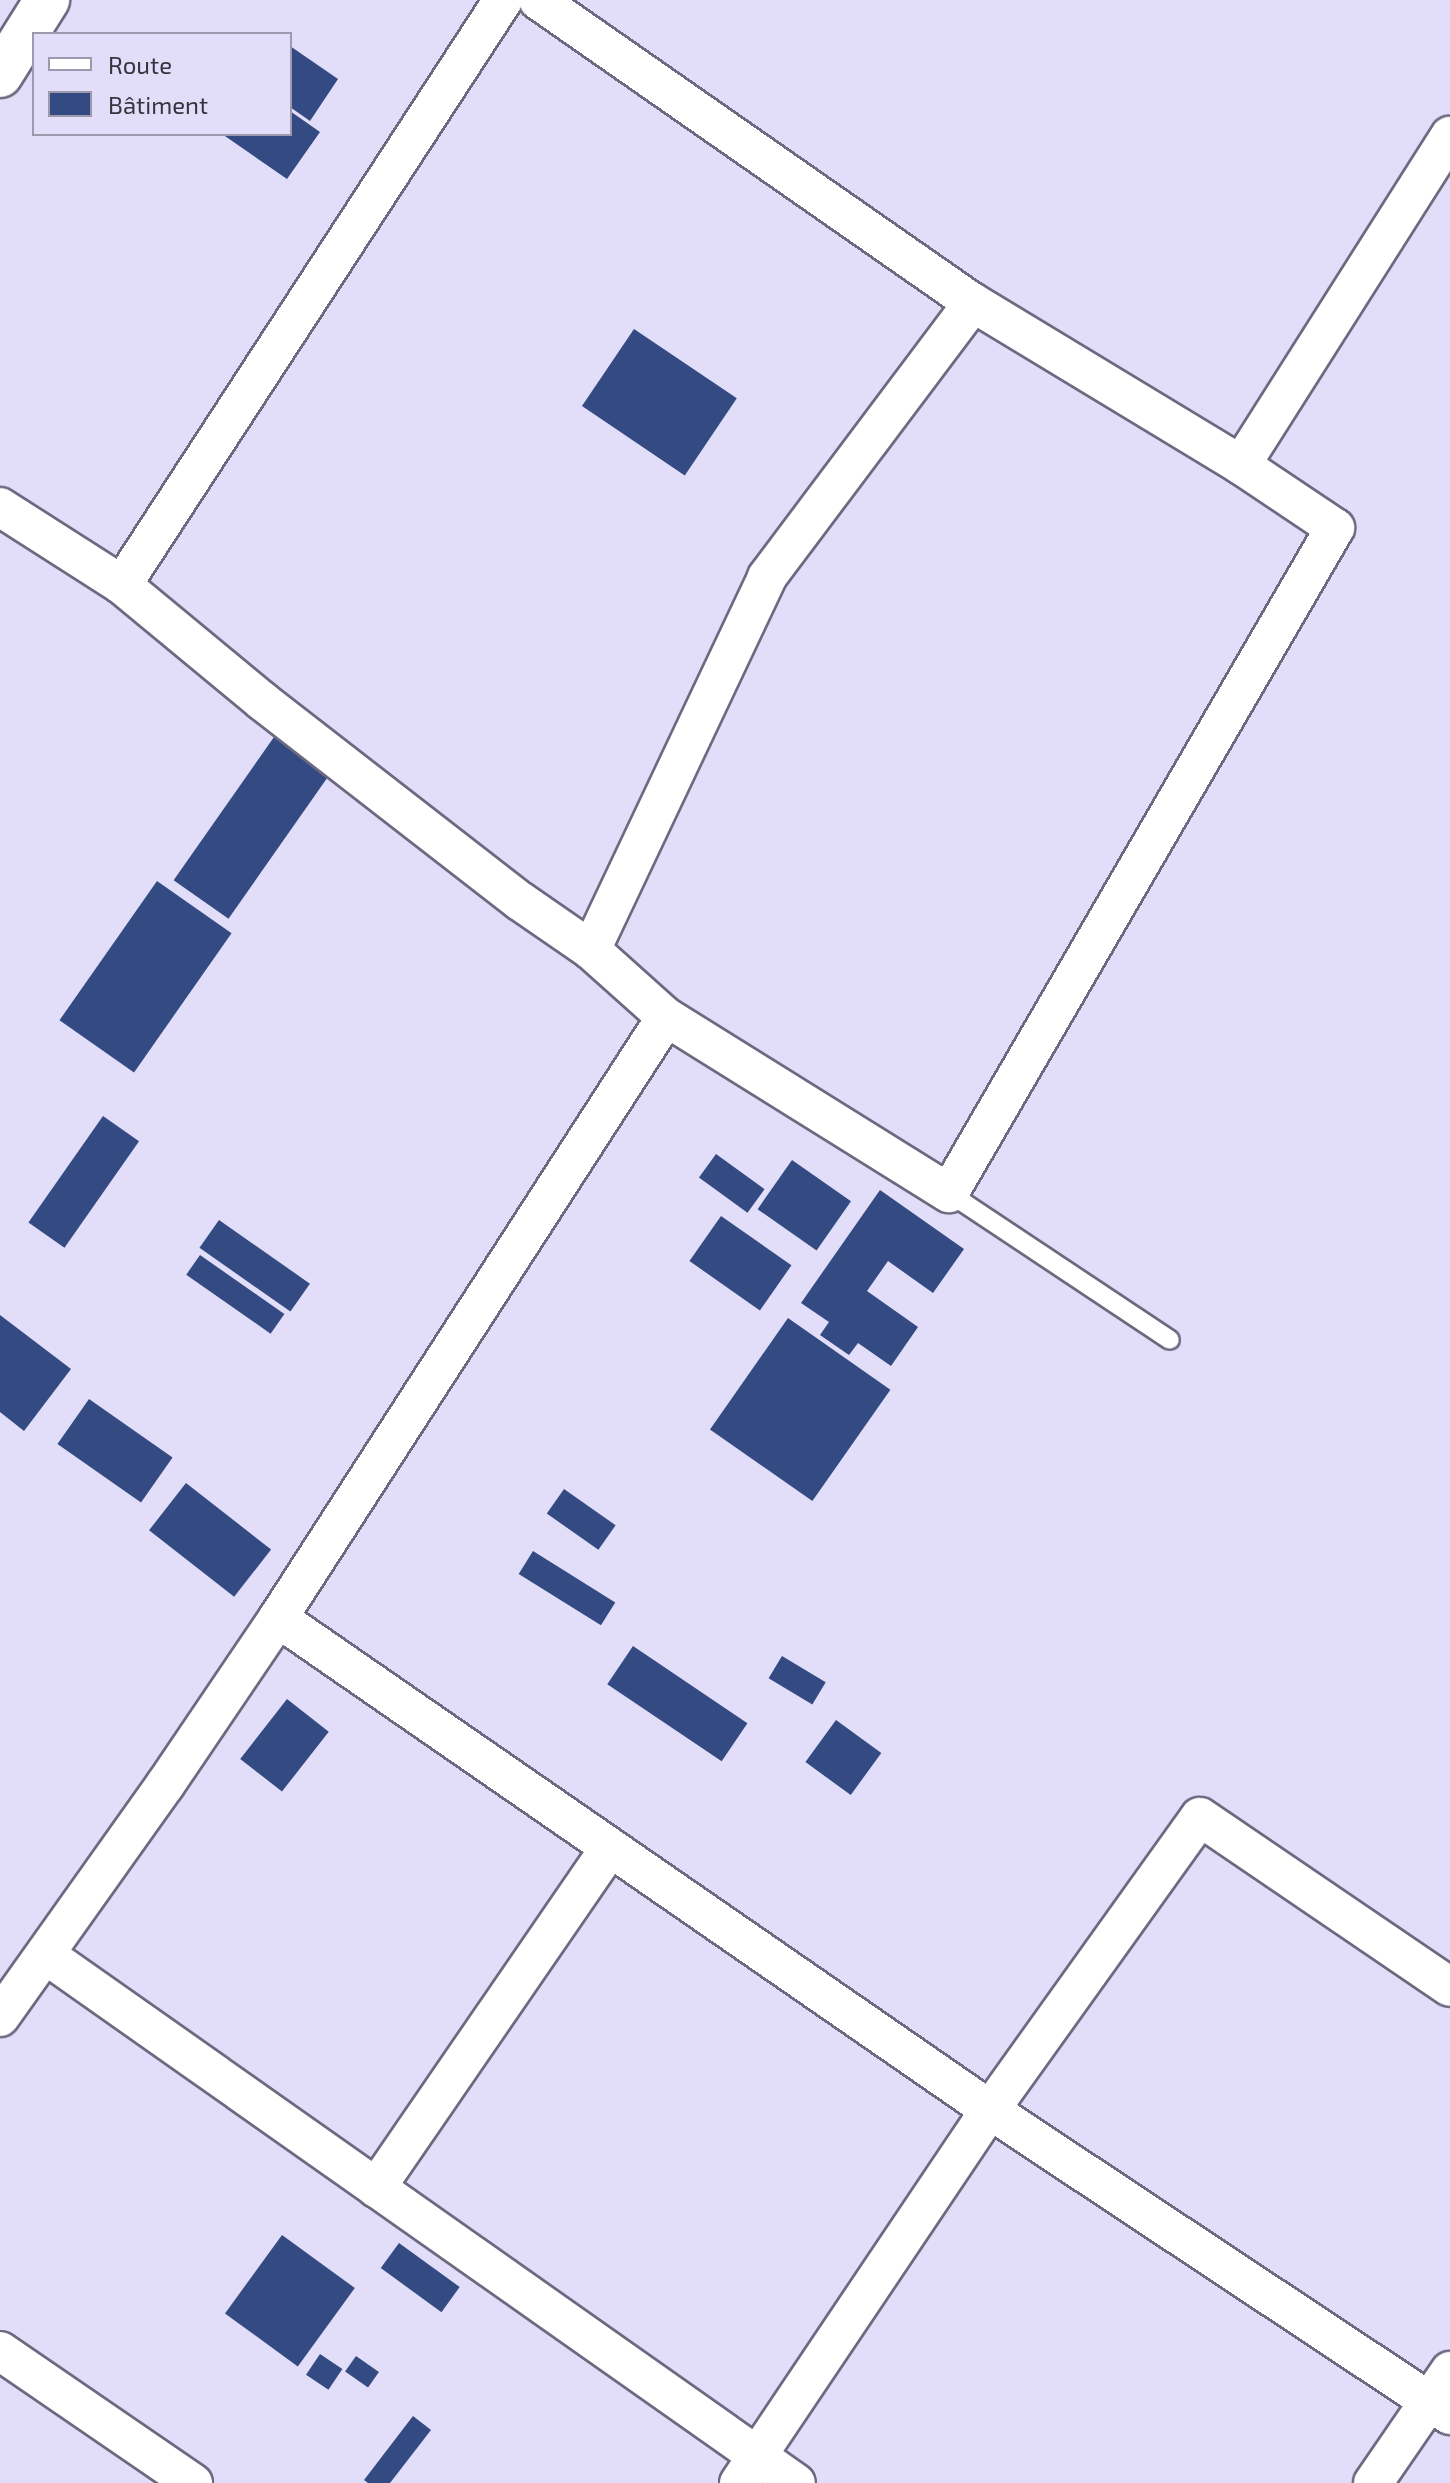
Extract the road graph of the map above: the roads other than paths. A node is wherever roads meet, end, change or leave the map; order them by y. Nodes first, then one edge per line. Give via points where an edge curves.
1 (47, 0) edge
2 (503, 0) edge
3 (538, 0) edge
4 (0, 75) edge
5 (1450, 136) edge
6 (973, 303) junction
7 (1241, 465) junction
8 (0, 507) edge
9 (122, 585) junction
10 (591, 950) junction
11 (666, 1017) junction
12 (949, 1193) junction
13 (1170, 1340) dead end
14 (278, 1618) junction
15 (610, 1848) junction
16 (46, 1955) junction
17 (1450, 1987) edge
18 (0, 2017) edge
19 (990, 2110) junction
20 (376, 2188) junction
21 (0, 2351) edge
22 (1443, 2396) edge
23 (748, 2469) edge
24 (183, 2480) edge
25 (796, 2483) edge
26 (1373, 2483) edge

1 - 4 main road
2 - 9 street
3 - 6 street
5 - 7 street
6 - 7 street
6 - 10 street via 767,577
7 - 12 street via 1335,528
8 - 9 street
9 - 10 street via 275,711
10 - 11 street
11 - 12 street
11 - 14 street
12 - 13 lane
14 - 15 street
14 - 16 street
15 - 19 street
15 - 20 street
16 - 18 street
16 - 20 street
17 - 19 street via 1200,1817
19 - 22 street
19 - 23 street
20 - 23 street
21 - 24 street
22 - 26 street
23 - 25 street

